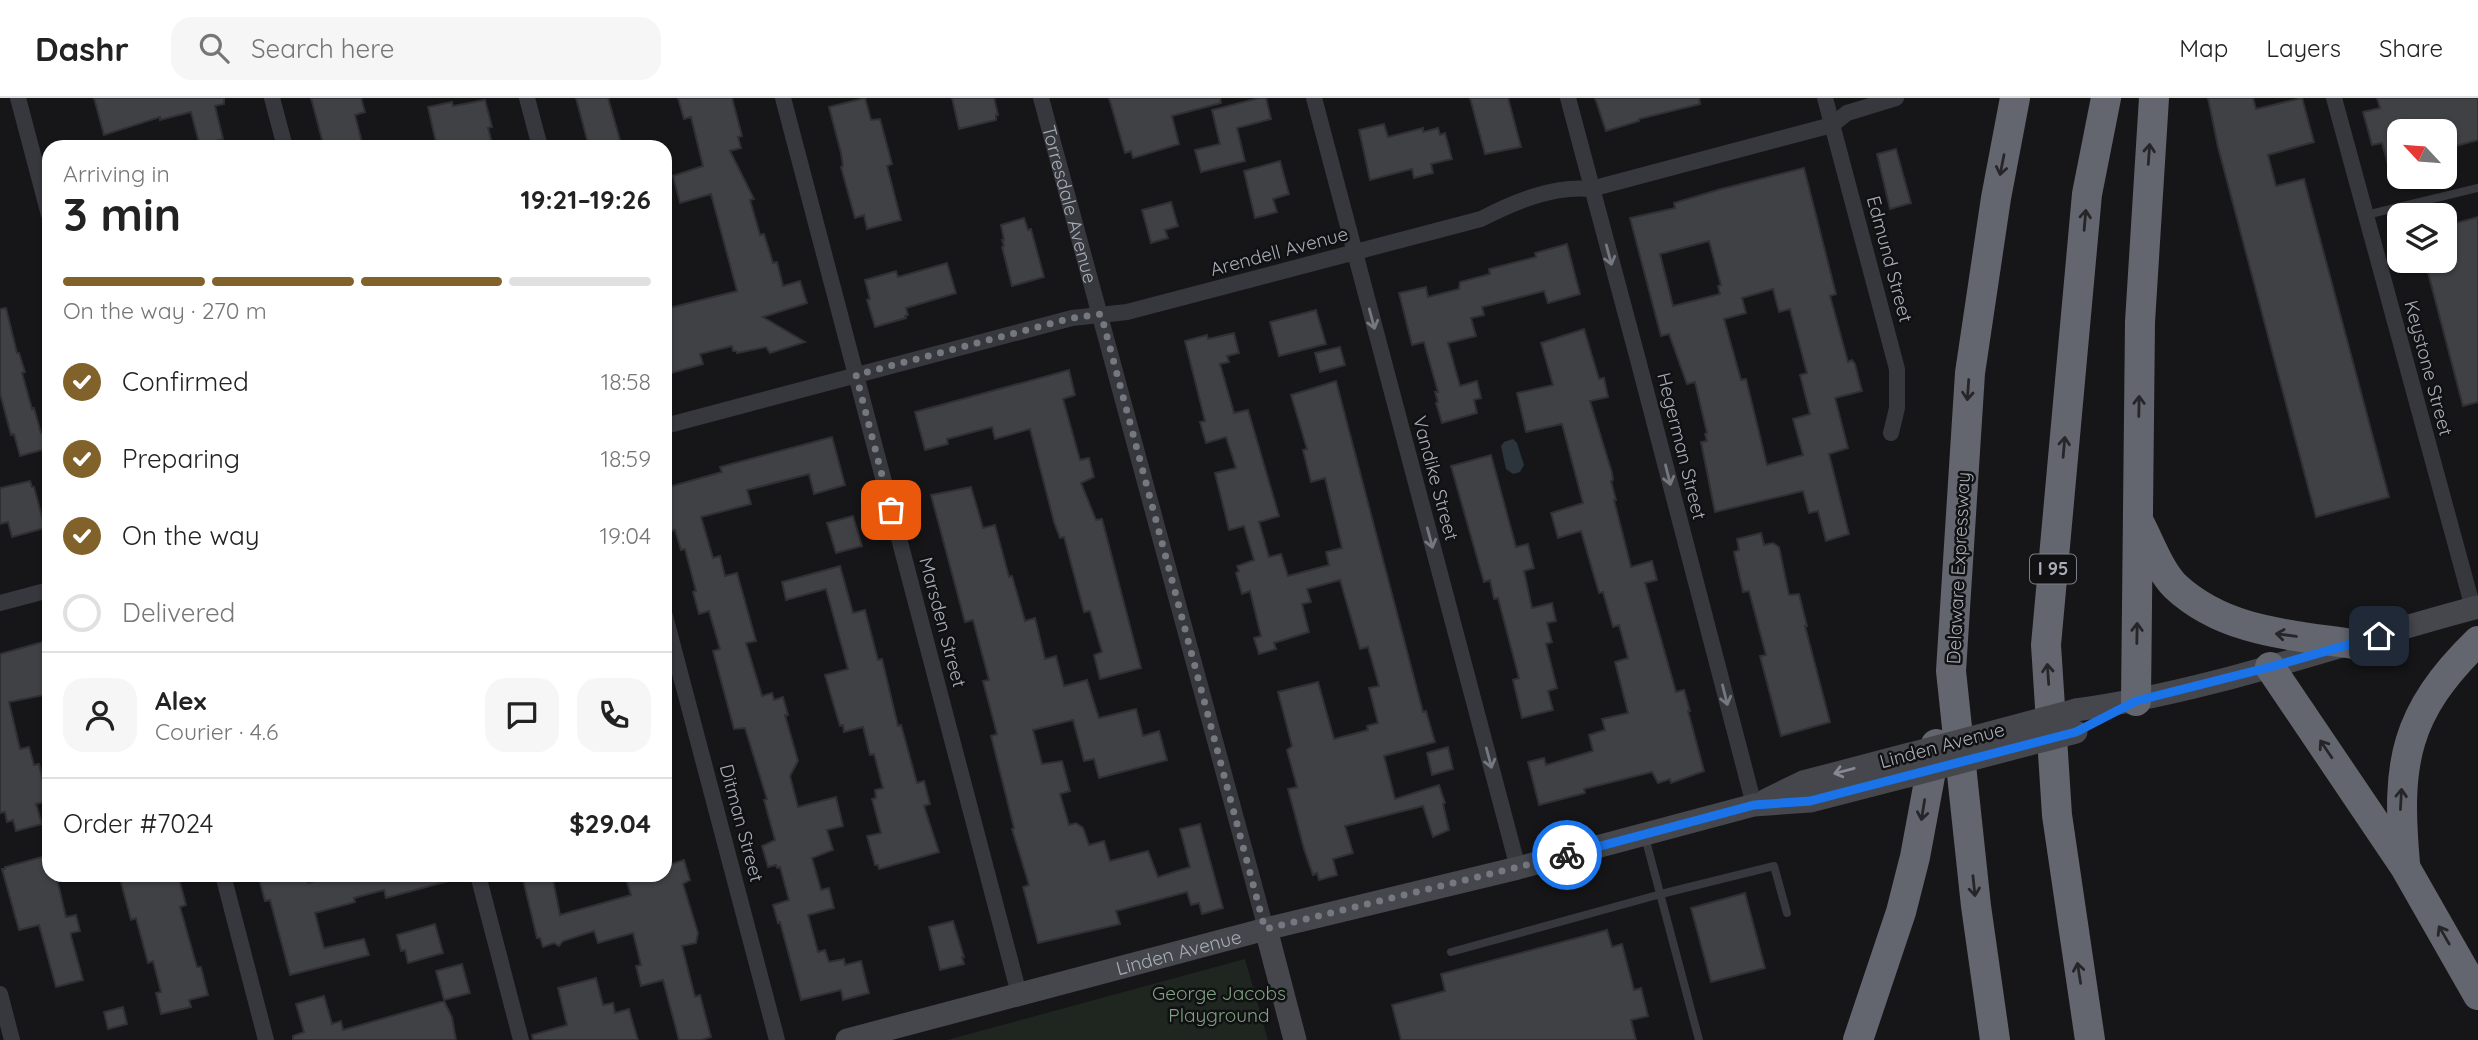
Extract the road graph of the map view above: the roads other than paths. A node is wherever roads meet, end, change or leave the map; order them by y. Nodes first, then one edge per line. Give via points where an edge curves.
1 (18, 98) edge
2 (272, 98) edge
3 (527, 98) edge
4 (783, 98) edge
5 (1041, 98) edge
6 (1314, 98) edge
7 (1567, 98) edge
8 (1825, 98) edge
9 (1896, 98) edge
10 (2015, 98) edge
11 (2106, 98) edge
12 (2154, 98) edge
13 (2334, 98) edge
14 (1832, 125) junction
15 (283, 140) edge
16 (538, 140) edge
17 (2478, 188) edge
18 (42, 189) edge
19 (1591, 189) junction
20 (2366, 215) junction
21 (1354, 253) junction
22 (1101, 314) junction
23 (856, 375) junction
24 (672, 424) edge
25 (1891, 433) dead end
26 (2139, 523) junction
27 (42, 592) edge
28 (0, 603) edge
29 (2475, 607) edge
30 (2478, 641) edge
31 (672, 642) edge
32 (2353, 644) junction
33 (2270, 667) junction
34 (1951, 671) junction
35 (2136, 701) junction
36 (1754, 805) junction
37 (1645, 834) junction
38 (2405, 867) junction
39 (1518, 868) junction
40 (225, 882) edge
41 (480, 882) edge
42 (1661, 894) junction
43 (1787, 914) dead end
44 (1265, 929) junction
45 (1451, 952) dead end
46 (0, 994) edge
47 (1019, 994) junction
48 (2478, 995) edge
49 (12, 1040) edge
50 (266, 1040) edge
51 (521, 1040) edge
52 (777, 1040) edge
53 (847, 1040) edge
54 (1294, 1040) edge
55 (1699, 1040) edge
56 (1858, 1040) edge
57 (1995, 1040) edge
58 (2090, 1040) edge

1 - 18 street
2 - 15 street
3 - 16 street
4 - 23 street, Marsden Street
5 - 22 street, Torresdale Avenue
6 - 21 street, Vandike Street
7 - 19 street, Hegerman Street
8 - 14 street, Edmund Street
9 - 14 street, Arendell Avenue via 1847,113
10 -> 34 highway, Delaware Expressway via 1969,373
58 -> 11 highway, I 95 via 2057,815 2046,645 2087,194
26 -> 12 highway via 2140,322
13 - 20 street, Keystone Street
14 - 19 street, Arendell Avenue
14 - 25 street, Edmund Street via 1897,369 1897,408
17 - 20 lane
19 - 21 street, Arendell Avenue via 1571,187 1507,205 1481,219
19 -> 36 street, Hegerman Street
20 - 29 street, Keystone Street
21 - 22 street, Arendell Avenue via 1127,312
21 -> 39 street, Vandike Street
22 - 23 street, Arendell Avenue
22 - 44 street, Torresdale Avenue
23 - 24 street, Arendell Avenue
23 - 47 street, Marsden Street
32 -> 26 highway via 2266,632 2204,608 2174,584
35 -> 26 highway
27 - 28 street
29 - 32 street, Linden Avenue
38 -> 30 highway via 2402,781 2409,746 2420,714 2438,684
31 - 52 street, Ditman Street
32 - 33 street, Linden Avenue
33 - 35 street, Linden Avenue
38 -> 33 highway
34 -> 56 highway via 1915,857
34 -> 57 highway, Delaware Expressway
35 - 36 street, Linden Avenue, bridge via 1909,765 1810,801
36 - 37 street, Linden Avenue
37 - 39 street, Linden Avenue
37 - 42 lane
48 -> 38 highway
39 - 44 street, Linden Avenue
40 - 50 street
41 - 51 street
42 - 43 lane via 1773,866
42 - 45 lane
42 - 55 lane
44 - 47 street, Linden Avenue
44 - 54 street, Torresdale Avenue
46 - 49 street
47 - 53 street, Linden Avenue

